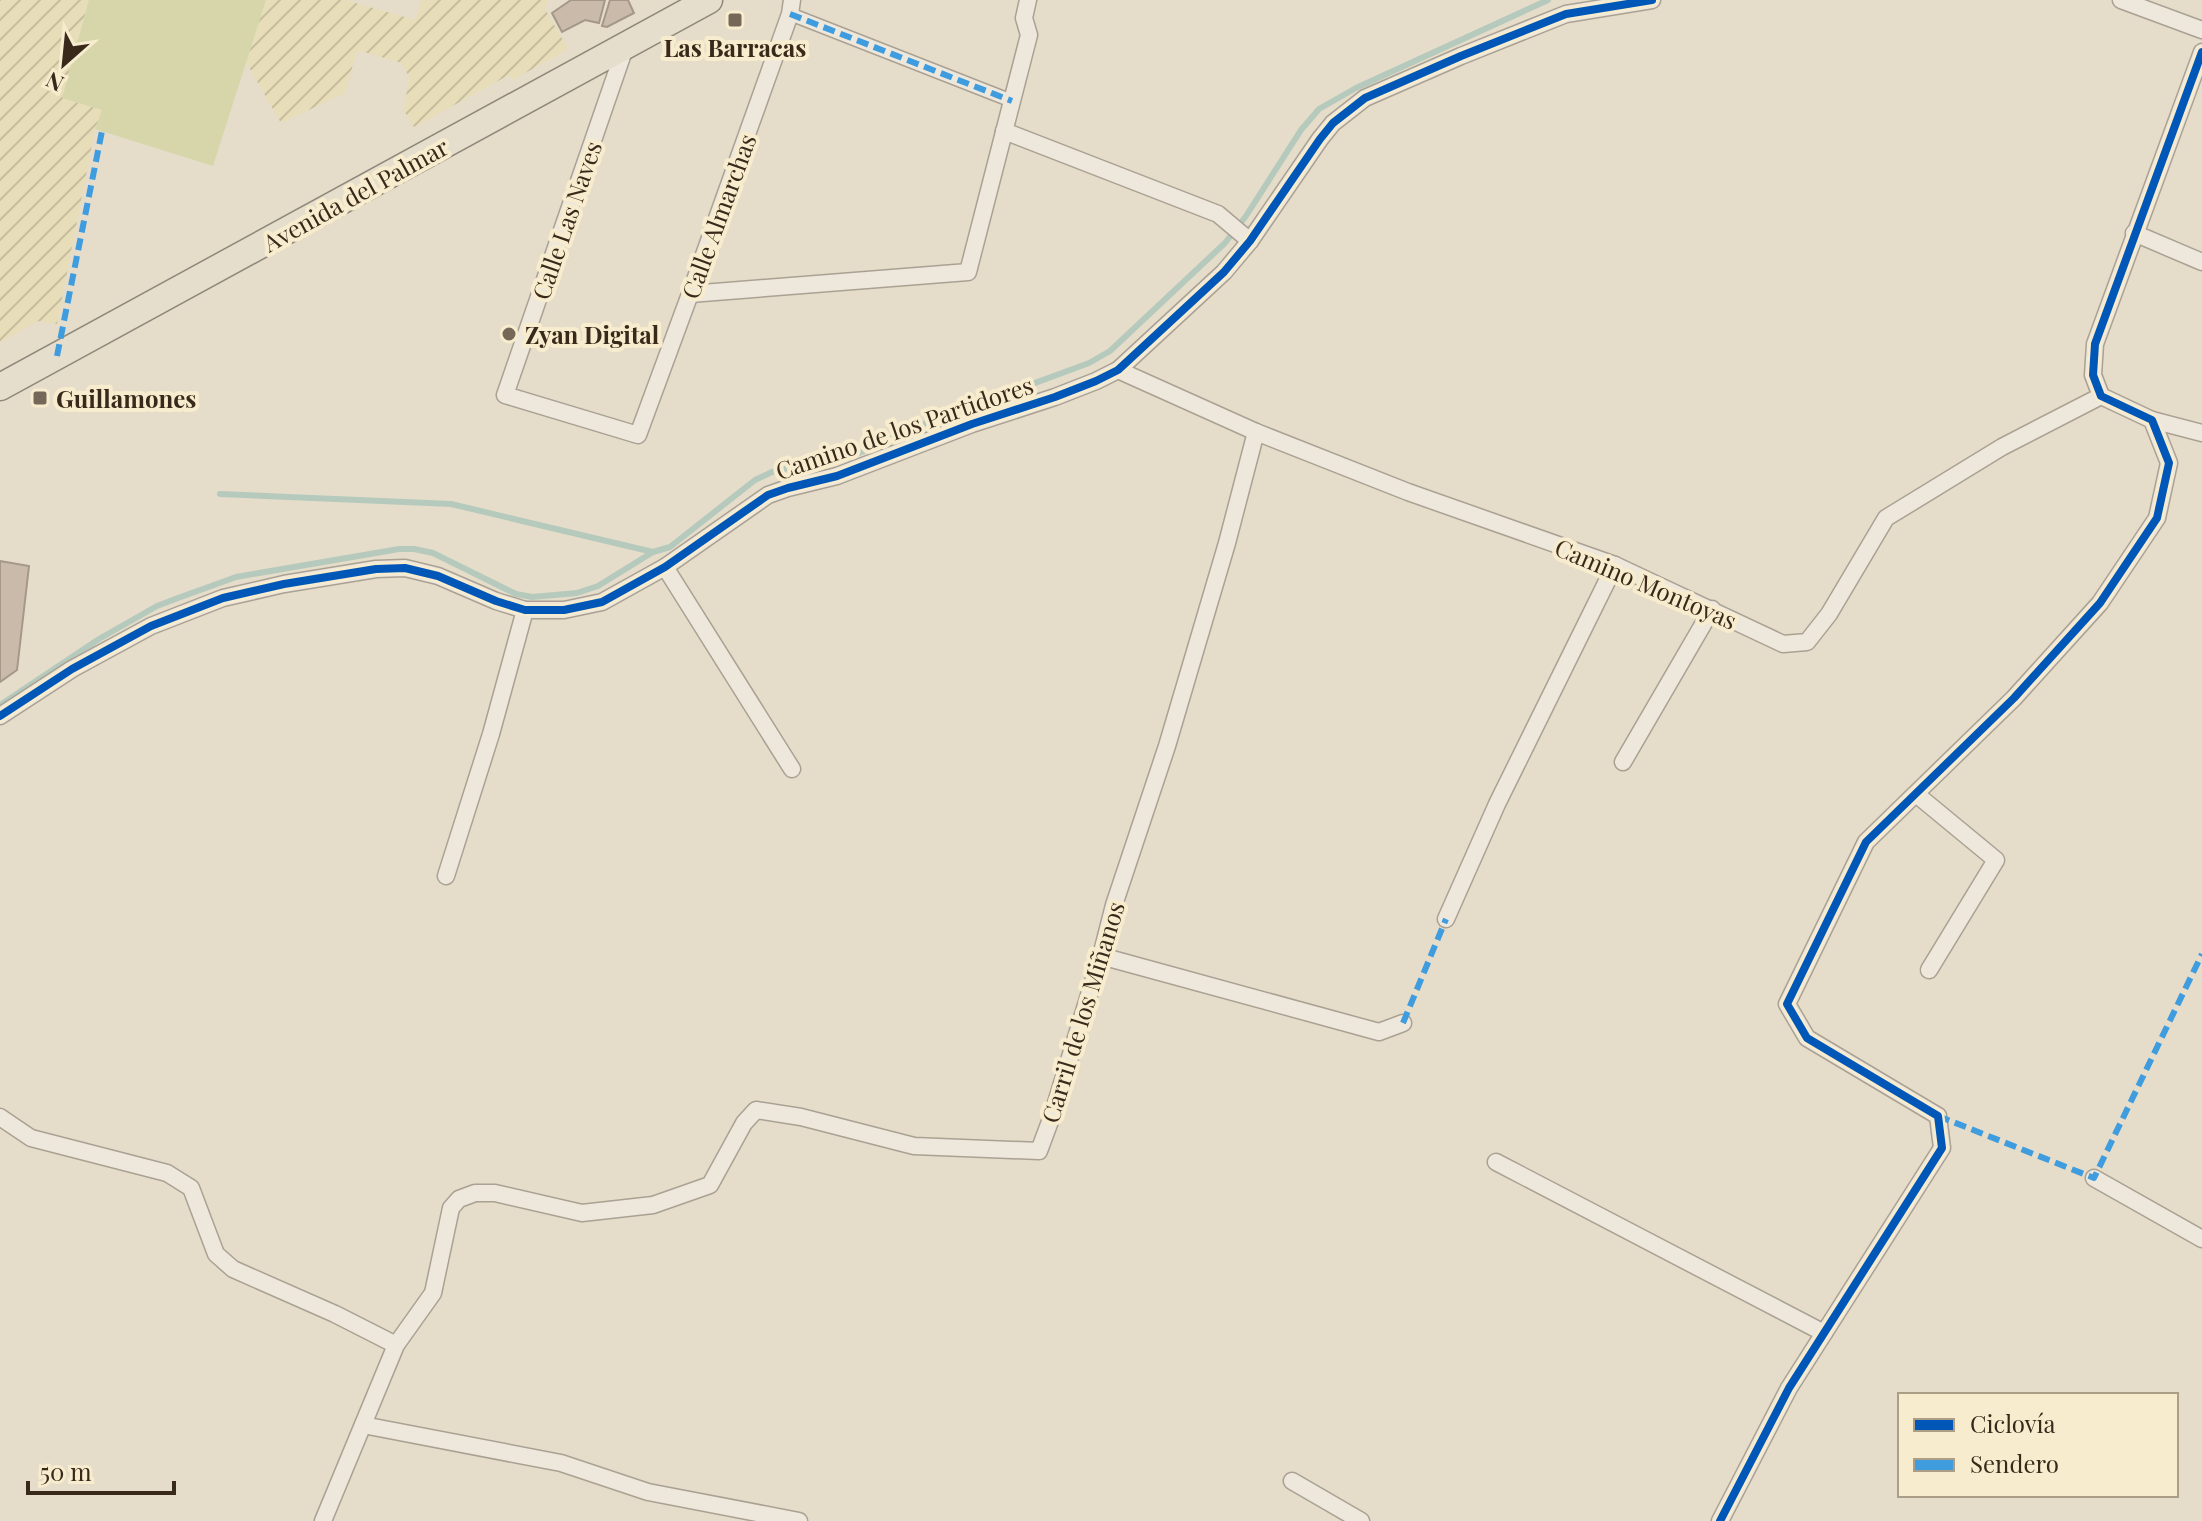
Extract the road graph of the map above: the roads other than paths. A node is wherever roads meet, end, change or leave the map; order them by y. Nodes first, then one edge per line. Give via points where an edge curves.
1 (670, 0) edge
2 (709, 0) edge
3 (1028, 0) edge
4 (1652, 0) edge
5 (2121, 0) edge
6 (791, 7) edge
7 (662, 25) junction
8 (2202, 30) edge
9 (627, 45) junction
10 (2202, 52) edge
11 (1012, 101) junction
12 (1004, 131) junction
13 (2134, 233) junction
14 (1250, 241) junction
15 (2202, 262) edge
16 (690, 294) junction
17 (1118, 370) junction
18 (0, 387) edge
19 (505, 395) joint
20 (2101, 396) junction
21 (2152, 420) junction
22 (1256, 432) junction
23 (2202, 433) edge
24 (1615, 565) junction
25 (665, 567) junction
26 (1712, 609) junction
27 (525, 610) junction
28 (0, 716) edge
29 (1623, 762) dead end
30 (792, 769) dead end
31 (1916, 794) junction
32 (446, 876) dead end
33 (1446, 919) dead end
34 (1101, 956) junction
35 (1929, 970) dead end
36 (1403, 1023) dead end
37 (0, 1117) edge
38 (1496, 1162) dead end
39 (2094, 1178) dead end
40 (2202, 1239) edge
41 (1824, 1333) junction
42 (396, 1345) junction
43 (363, 1425) junction
44 (1292, 1481) dead end
45 (323, 1521) edge
46 (799, 1521) edge
47 (1361, 1521) edge
48 (1720, 1521) edge

1 - 7 main road
2 - 7 main road, Avenida del Palmar
3 - 11 street via 1024,18 1029,35
4 - 14 street, Camino de los Partidores via 1566,14 1365,98 1320,139
5 - 8 street
6 - 11 street
6 - 16 street, Calle Almarchas
7 - 9 main road, Avenida del Palmar
9 - 18 main road, Avenida del Palmar
9 - 19 street, Calle Las Naves
10 - 13 street
11 - 12 street
12 - 14 street via 1218,214
12 - 16 street via 968,272
13 - 15 street
13 - 20 street via 2095,344 2093,375
14 - 17 street, Camino de los Partidores
16 - 19 street, Calle Almarchas via 638,435
17 - 22 street, Camino Montoyas
17 - 25 street, Camino de los Partidores via 837,476 768,495
20 - 21 street
20 - 26 street, Camino Montoyas via 2002,447 1886,518 1807,642 1783,644
21 - 23 street
21 - 31 street via 2169,463 2157,518 2100,603
22 - 24 street, Camino Montoyas
22 - 34 street, Carril de los Miñanos
24 - 26 street, Camino Montoyas
24 - 33 street
25 - 27 street, Camino de los Partidores via 602,602 564,610
25 - 30 street
26 - 29 street
27 - 28 street, Camino de los Partidores via 405,568 284,584 223,598 151,626
27 - 32 street
31 - 35 street via 1996,860
31 - 41 street via 1866,842 1787,1004 1807,1038 1938,1116 1942,1148
34 - 36 street via 1379,1032
34 - 42 street, Carril de los Miñanos via 1039,1151 914,1146 756,1110 710,1185 653,1205 582,1213 475,1193 451,1208 433,1293
37 - 42 street via 31,1138 167,1173 191,1188 216,1254 233,1269
38 - 41 street
39 - 40 street
41 - 48 street via 1789,1388
42 - 43 street
43 - 45 street
43 - 46 street via 561,1463 648,1492
44 - 47 street

